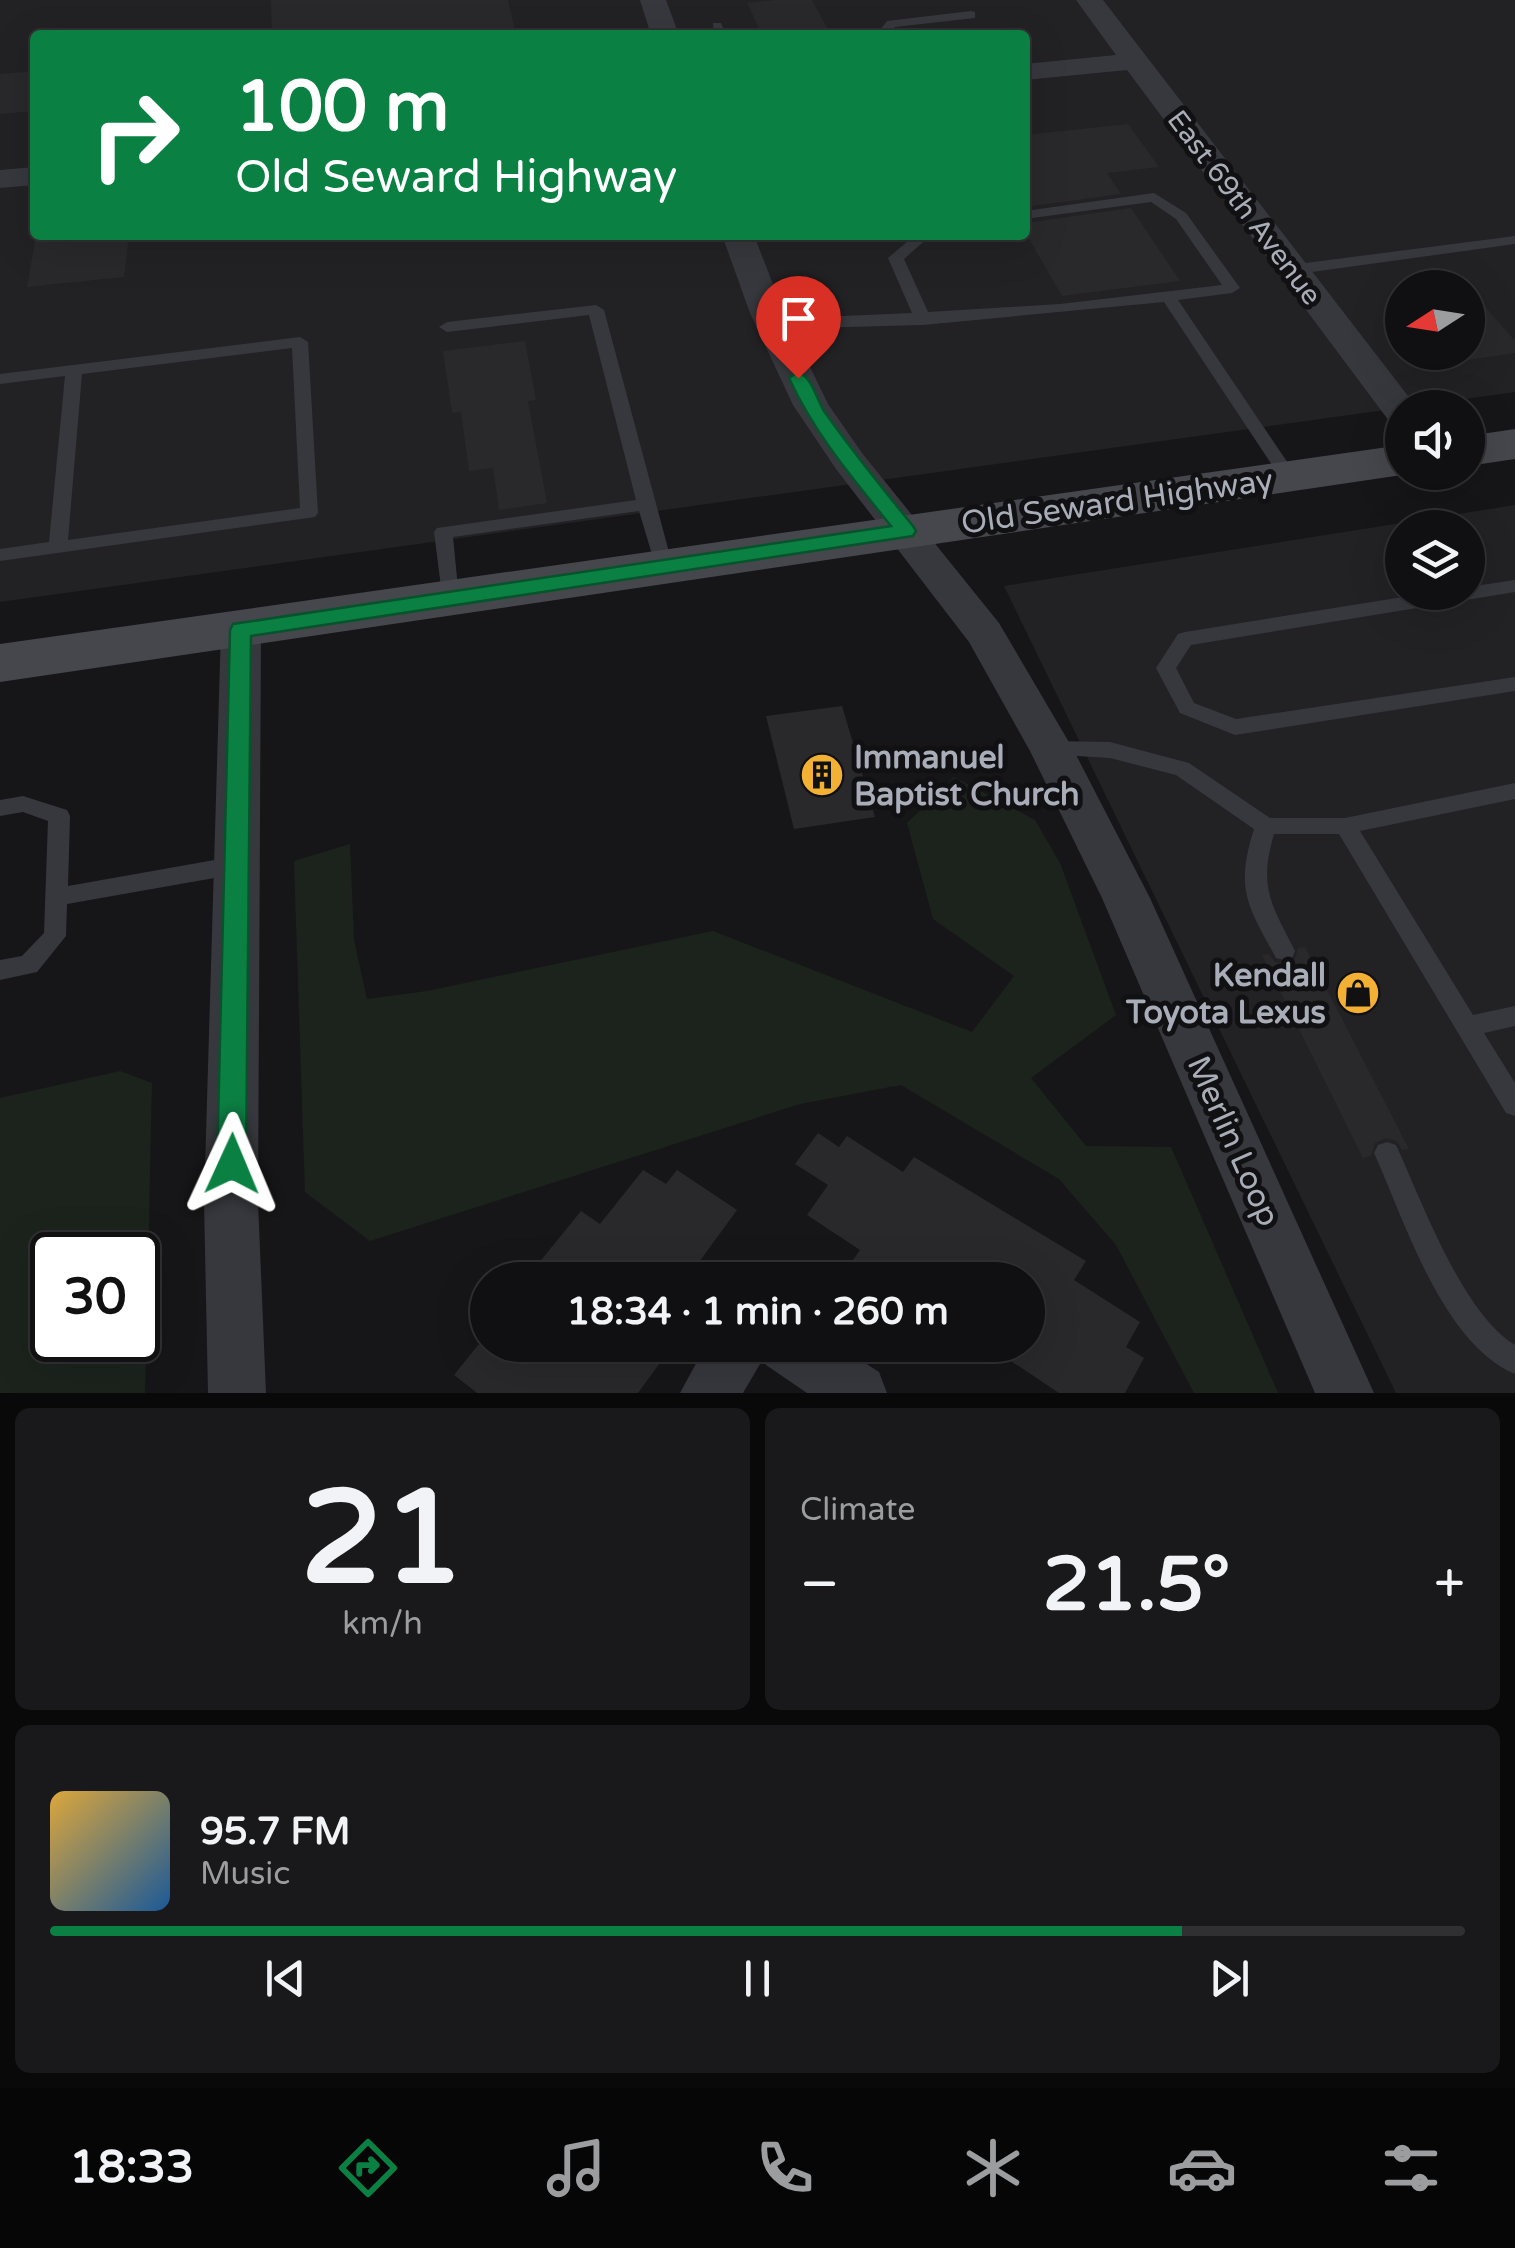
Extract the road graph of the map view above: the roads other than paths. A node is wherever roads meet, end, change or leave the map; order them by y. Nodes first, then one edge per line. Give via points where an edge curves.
1 (653, 0) edge
2 (1088, 0) edge
3 (971, 15) dead end
4 (663, 30) edge
5 (886, 30) edge
6 (1135, 61) junction
7 (1030, 72) edge
8 (30, 177) edge
9 (0, 180) edge
10 (1030, 214) edge
11 (740, 240) edge
12 (918, 240) edge
13 (1515, 240) edge
14 (1290, 270) junction
15 (1169, 298) junction
16 (922, 320) junction
17 (772, 324) junction
18 (447, 328) dead end
19 (74, 370) junction
20 (0, 379) edge
21 (1385, 390) edge
22 (1515, 444) edge
23 (1485, 448) edge
24 (1385, 462) edge
25 (1288, 476) junction
26 (646, 504) junction
27 (906, 531) junction
28 (58, 547) junction
29 (0, 555) edge
30 (664, 567) junction
31 (1515, 586) edge
32 (450, 598) junction
33 (240, 630) junction
34 (0, 663) edge
35 (1515, 684) edge
36 (1051, 749) junction
37 (1515, 791) edge
38 (0, 808) edge
39 (1266, 826) junction
40 (1345, 826) junction
41 (237, 866) junction
42 (56, 897) junction
43 (1284, 951) dead end
44 (0, 970) edge
45 (1515, 1016) edge
46 (1467, 1026) junction
47 (1515, 1105) edge
48 (1388, 1154) dead end
49 (1515, 1360) edge
50 (729, 1362) edge
51 (812, 1362) edge
52 (237, 1393) edge
53 (709, 1393) edge
54 (858, 1393) edge
55 (1345, 1393) edge

1 - 4 street
2 - 6 street, East 69th Avenue
3 - 5 lane via 891,24
6 - 7 street
6 - 14 street, East 69th Avenue
8 - 9 street
10 - 15 lane via 1154,198 1181,216 1232,288
11 - 17 street, Merlin Loop
12 - 16 lane via 896,258
13 - 14 lane
14 - 21 street, East 69th Avenue
15 - 16 lane
15 - 25 lane
16 - 17 lane
17 - 27 street, Merlin Loop via 811,405
18 - 26 lane via 596,310
19 - 20 lane
19 - 28 lane
19 - 28 lane via 300,342 309,513
22 - 23 main road
24 - 25 main road, Old Seward Highway
25 - 27 main road, Old Seward Highway
26 - 30 lane
26 - 32 lane via 442,532
27 - 30 main road, Old Seward Highway
27 - 36 street, Merlin Loop via 984,633
28 - 29 lane
30 - 32 main road, Old Seward Highway
31 - 35 lane via 1186,640 1166,668 1188,708 1236,728
32 - 33 main road, Old Seward Highway
33 - 34 main road, Old Seward Highway
33 - 41 street
36 - 39 lane via 1110,750 1182,769
36 - 55 street, Merlin Loop via 1126,898
37 - 40 lane
38 - 42 lane via 23,804 59,816
39 - 40 lane
39 - 43 lane via 1252,869 1258,904
40 - 46 lane
41 - 42 lane
41 - 52 street via 231,1202
42 - 44 lane via 55,936 28,965
45 - 46 lane
46 - 47 lane
48 - 49 lane via 1469,1323 1498,1354
50 - 53 street
51 - 54 street

